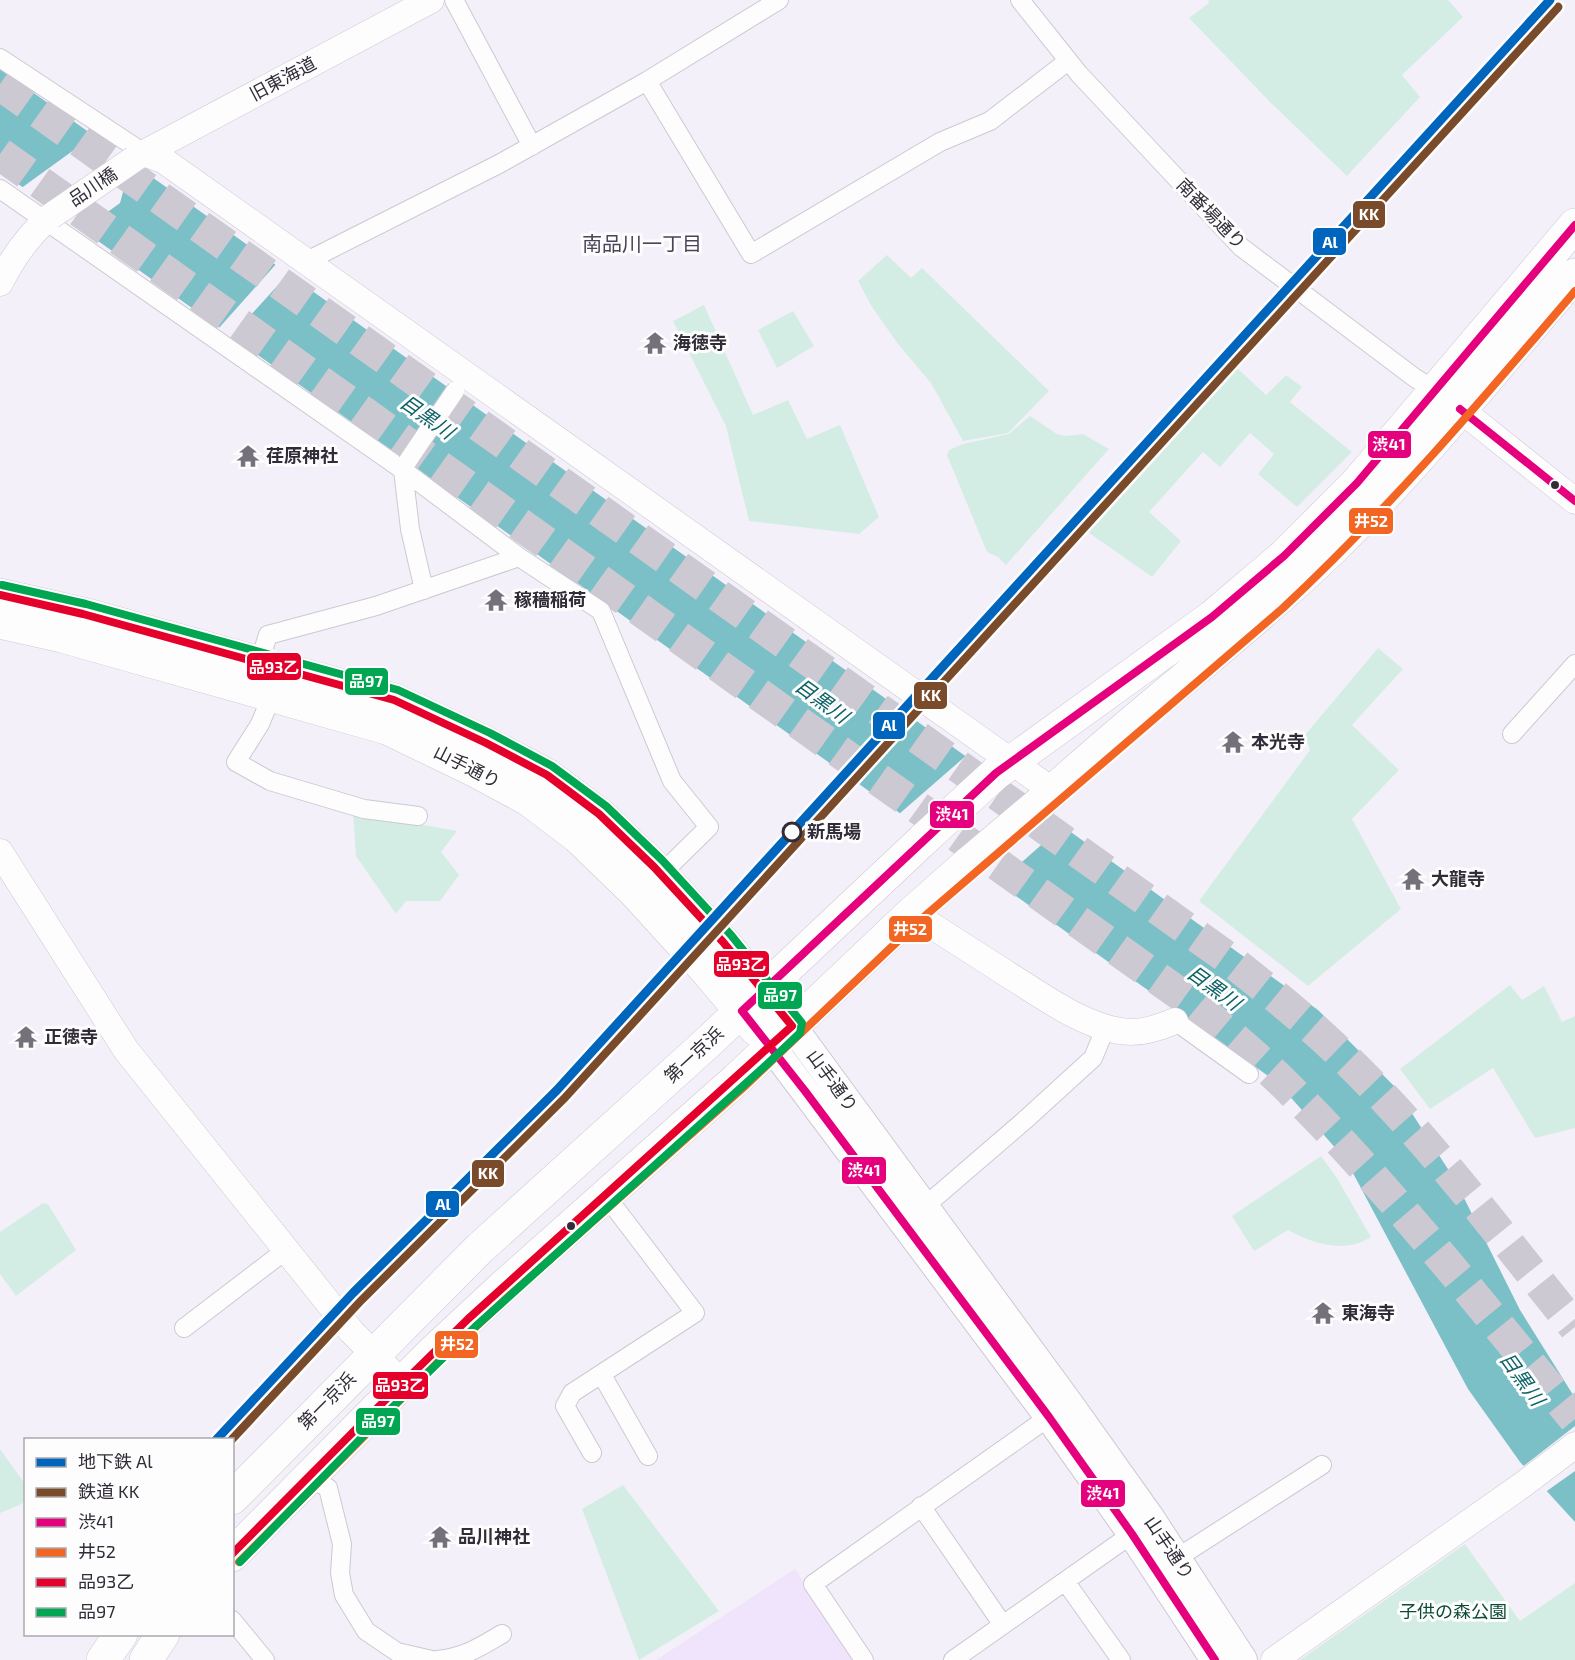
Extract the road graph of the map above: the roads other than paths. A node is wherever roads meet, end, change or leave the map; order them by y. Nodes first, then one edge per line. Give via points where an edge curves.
1 (431, 0) edge
2 (454, 0) edge
3 (779, 0) edge
4 (1020, 0) edge
5 (0, 43) edge
6 (0, 58) edge
7 (1068, 61) junction
8 (26, 76) junction
9 (646, 81) junction
10 (532, 146) junction
11 (139, 156) junction
12 (0, 189) edge
13 (48, 218) junction
14 (1575, 225) edge
15 (307, 261) junction
16 (1575, 275) edge
17 (0, 283) edge
18 (462, 383) junction
19 (1448, 400) junction
20 (405, 466) junction
21 (1575, 501) edge
22 (519, 557) junction
23 (424, 590) junction
24 (0, 595) edge
25 (0, 622) edge
26 (259, 663) junction
27 (1575, 664) edge
28 (272, 695) junction
29 (1512, 734) dead end
30 (1004, 767) junction
31 (1047, 797) junction
32 (418, 816) dead end
33 (0, 852) edge
34 (661, 874) junction
35 (912, 913) junction
36 (753, 1001) junction
37 (1175, 1021) joint
38 (1106, 1027) junction
39 (781, 1036) junction
40 (1249, 1074) dead end
41 (606, 1196) junction
42 (924, 1207) junction
43 (286, 1250) junction
44 (184, 1328) dead end
45 (374, 1354) junction
46 (602, 1375) junction
47 (402, 1383) junction
48 (1049, 1418) junction
49 (1575, 1444) edge
50 (592, 1452) dead end
51 (648, 1456) dead end
52 (1322, 1465) dead end
53 (309, 1477) junction
54 (234, 1496) edge
55 (921, 1506) junction
56 (1132, 1534) junction
57 (234, 1553) edge
58 (1177, 1558) junction
59 (1065, 1581) junction
60 (234, 1622) edge
61 (1003, 1625) junction
62 (502, 1634) dead end
63 (120, 1636) edge
64 (162, 1636) edge
65 (103, 1660) edge
66 (146, 1660) edge
67 (265, 1660) edge
68 (432, 1660) edge
69 (437, 1660) edge
70 (864, 1660) edge
71 (953, 1660) edge
72 (1121, 1660) edge
73 (1215, 1660) edge
74 (1243, 1660) edge
75 (1274, 1660) edge

1 - 11 street, 旧東海道
2 - 10 street
3 - 9 street
4 - 7 street, 南番場通り
5 - 8 street
6 - 8 street
7 - 9 street via 990,121 940,142 751,254
7 - 19 street, 南番場通り via 1241,247
8 - 11 street
9 - 10 street
10 - 15 street
11 - 13 street, 品川橋, bridge
11 - 15 street via 163,160
12 - 13 street
13 - 17 street via 12,260
13 - 20 street via 218,340
14 - 19 highway, 第一京浜
15 - 18 street
16 - 19 highway, 第一京浜
18 - 20 street, bridge
18 - 30 street
19 - 21 street
19 - 30 highway, 第一京浜 via 1260,577 1179,642
19 - 31 highway, 第一京浜 via 1377,502 1317,562
20 - 22 street
20 - 23 street via 410,529
22 - 23 street
22 - 34 street via 601,611 672,782 709,827
23 - 26 street via 268,635
24 - 26 highway, 山手通り
25 - 28 highway, 山手通り
26 - 34 highway, 山手通り via 394,700 486,742 547,776 599,814
27 - 29 street
28 - 32 street via 260,724 236,762 270,781 364,809
28 - 36 highway, 山手通り via 387,728 528,799 577,836 707,971
30 - 31 street
30 - 36 highway, 第一京浜, bridge
31 - 35 highway, 第一京浜, bridge
33 - 43 street via 126,1050
34 - 36 highway, 山手通り
35 - 38 street via 1052,1002
35 - 39 highway, 第一京浜
36 - 39 highway, 山手通り
36 - 45 highway, 第一京浜 via 480,1248
37 - 38 street via 1131,1032
37 - 40 street
38 - 42 street via 1093,1058
39 - 41 highway, 第一京浜
39 - 42 main road, 山手通り
39 - 48 main road, 山手通り
41 - 46 street via 695,1312
41 - 47 highway, 第一京浜 via 502,1287
42 - 58 main road, 山手通り
43 - 44 street
43 - 45 street
45 - 47 street
45 - 54 highway, 第一京浜
46 - 50 street via 572,1394 565,1406
46 - 51 street
47 - 53 highway, 第一京浜
48 - 55 street
48 - 56 main road, 山手通り
49 - 75 street
52 - 58 street
53 - 57 highway, 第一京浜
53 - 68 street via 328,1488 342,1544 340,1573 344,1595 366,1631 397,1652
55 - 61 street
55 - 70 street via 813,1584
56 - 59 street
56 - 73 main road, 山手通り
58 - 74 main road, 山手通り
59 - 61 street
59 - 72 street
60 - 67 street
61 - 71 street
62 - 69 street via 465,1655
63 - 65 highway
64 - 66 highway

